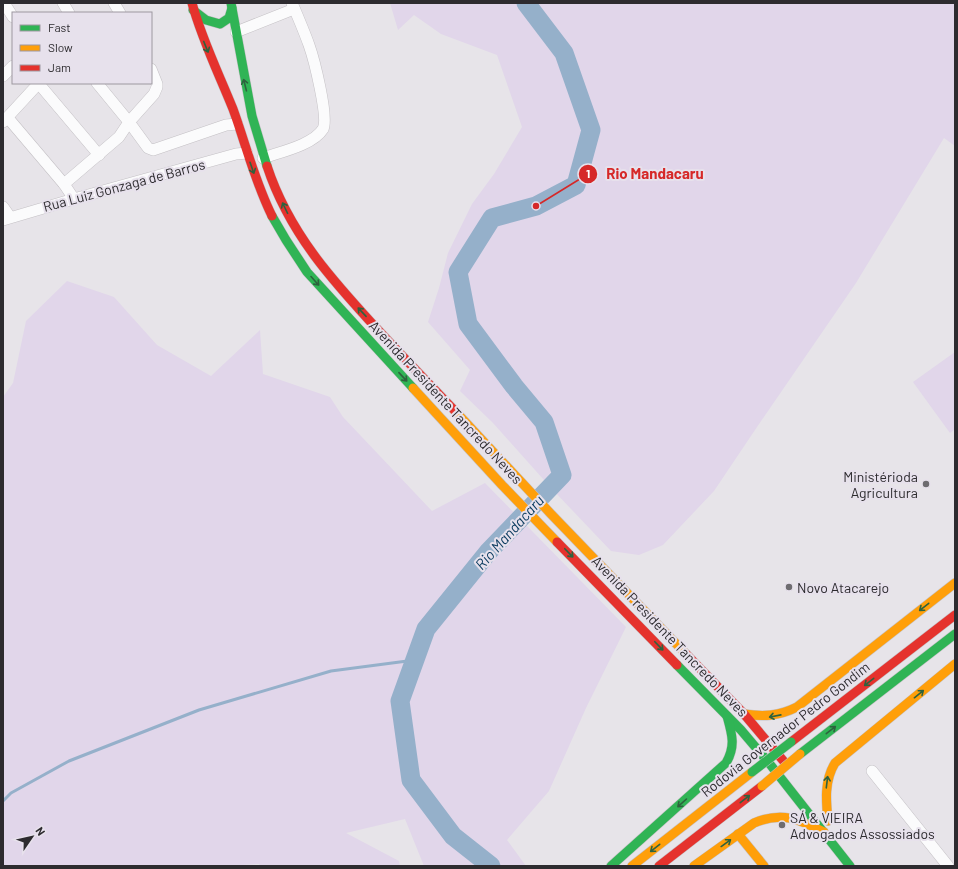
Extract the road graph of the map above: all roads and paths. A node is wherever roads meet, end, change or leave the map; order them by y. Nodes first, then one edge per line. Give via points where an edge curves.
1 (4, 3) edge
2 (63, 3) edge
3 (114, 3) edge
4 (293, 5) edge
5 (192, 6) edge
6 (232, 6) edge
7 (68, 12) edge
8 (119, 12) edge
9 (12, 15) edge
10 (236, 32) junction
11 (12, 67) edge
12 (152, 71) edge
13 (3, 76) edge
14 (38, 84) edge
15 (40, 84) edge
16 (98, 84) edge
17 (5, 120) edge
18 (129, 122) junction
19 (237, 124) junction
20 (247, 153) junction
21 (99, 155) junction
22 (263, 158) junction
23 (64, 184) junction
24 (74, 198) junction
25 (3, 207) edge
26 (6, 219) edge
27 (955, 583) edge
28 (955, 615) edge
29 (955, 634) edge
30 (955, 664) edge
31 (744, 714) junction
32 (727, 716) junction
33 (872, 771) dead end
34 (792, 772) dead end
35 (819, 808) dead end
36 (824, 832) junction
37 (738, 834) junction
38 (611, 866) edge
39 (632, 866) edge
40 (659, 866) edge
41 (694, 866) edge
42 (764, 866) edge
43 (850, 866) edge
44 (948, 866) edge

1 - 9 street
2 - 7 street
3 - 8 street
4 - 10 street
4 - 22 street via 310,47 321,93 325,124 322,130 305,143
5 - 6 main road via 206,20 220,24 231,16
5 -> 19 main road, Avenida Presidente Tancredo Neves
6 - 10 main road, Avenida Presidente Tancredo Neves
22 -> 10 main road, Avenida Presidente Tancredo Neves via 243,76
11 - 13 street
12 - 18 street via 157,87 154,94
14 - 17 street
15 - 21 street
16 - 18 street
17 - 23 street
18 - 19 street via 148,148 153,150 226,125
18 - 21 street via 119,137
19 - 20 main road, Avenida Presidente Tancredo Neves
20 - 24 street, Rua Luiz Gonzaga de Barros
20 -> 32 main road, Avenida Presidente Tancredo Neves via 273,219 307,272 502,485
21 - 23 street
31 -> 22 main road, Avenida Presidente Tancredo Neves via 551,514 338,287 307,248 291,222
23 - 24 street
24 - 26 street, Rua Luiz Gonzaga de Barros
25 - 26 street
27 -> 31 main road via 797,707 774,717
28 -> 39 main road, Rodovia Governador Pedro Gondim, bridge
40 -> 29 main road, Rodovia Governador Pedro Gondim, bridge
35 -> 30 main road via 830,823 826,800 828,776 835,763
31 - 34 main road, Avenida Presidente Tancredo Neves
32 - 36 main road, Avenida Presidente Tancredo Neves via 769,763
32 -> 38 main road via 734,748 726,763
33 - 44 street
36 - 37 main road via 793,817 773,816 754,823
36 - 43 main road, Avenida Presidente Tancredo Neves
41 -> 37 main road
37 - 42 main road

